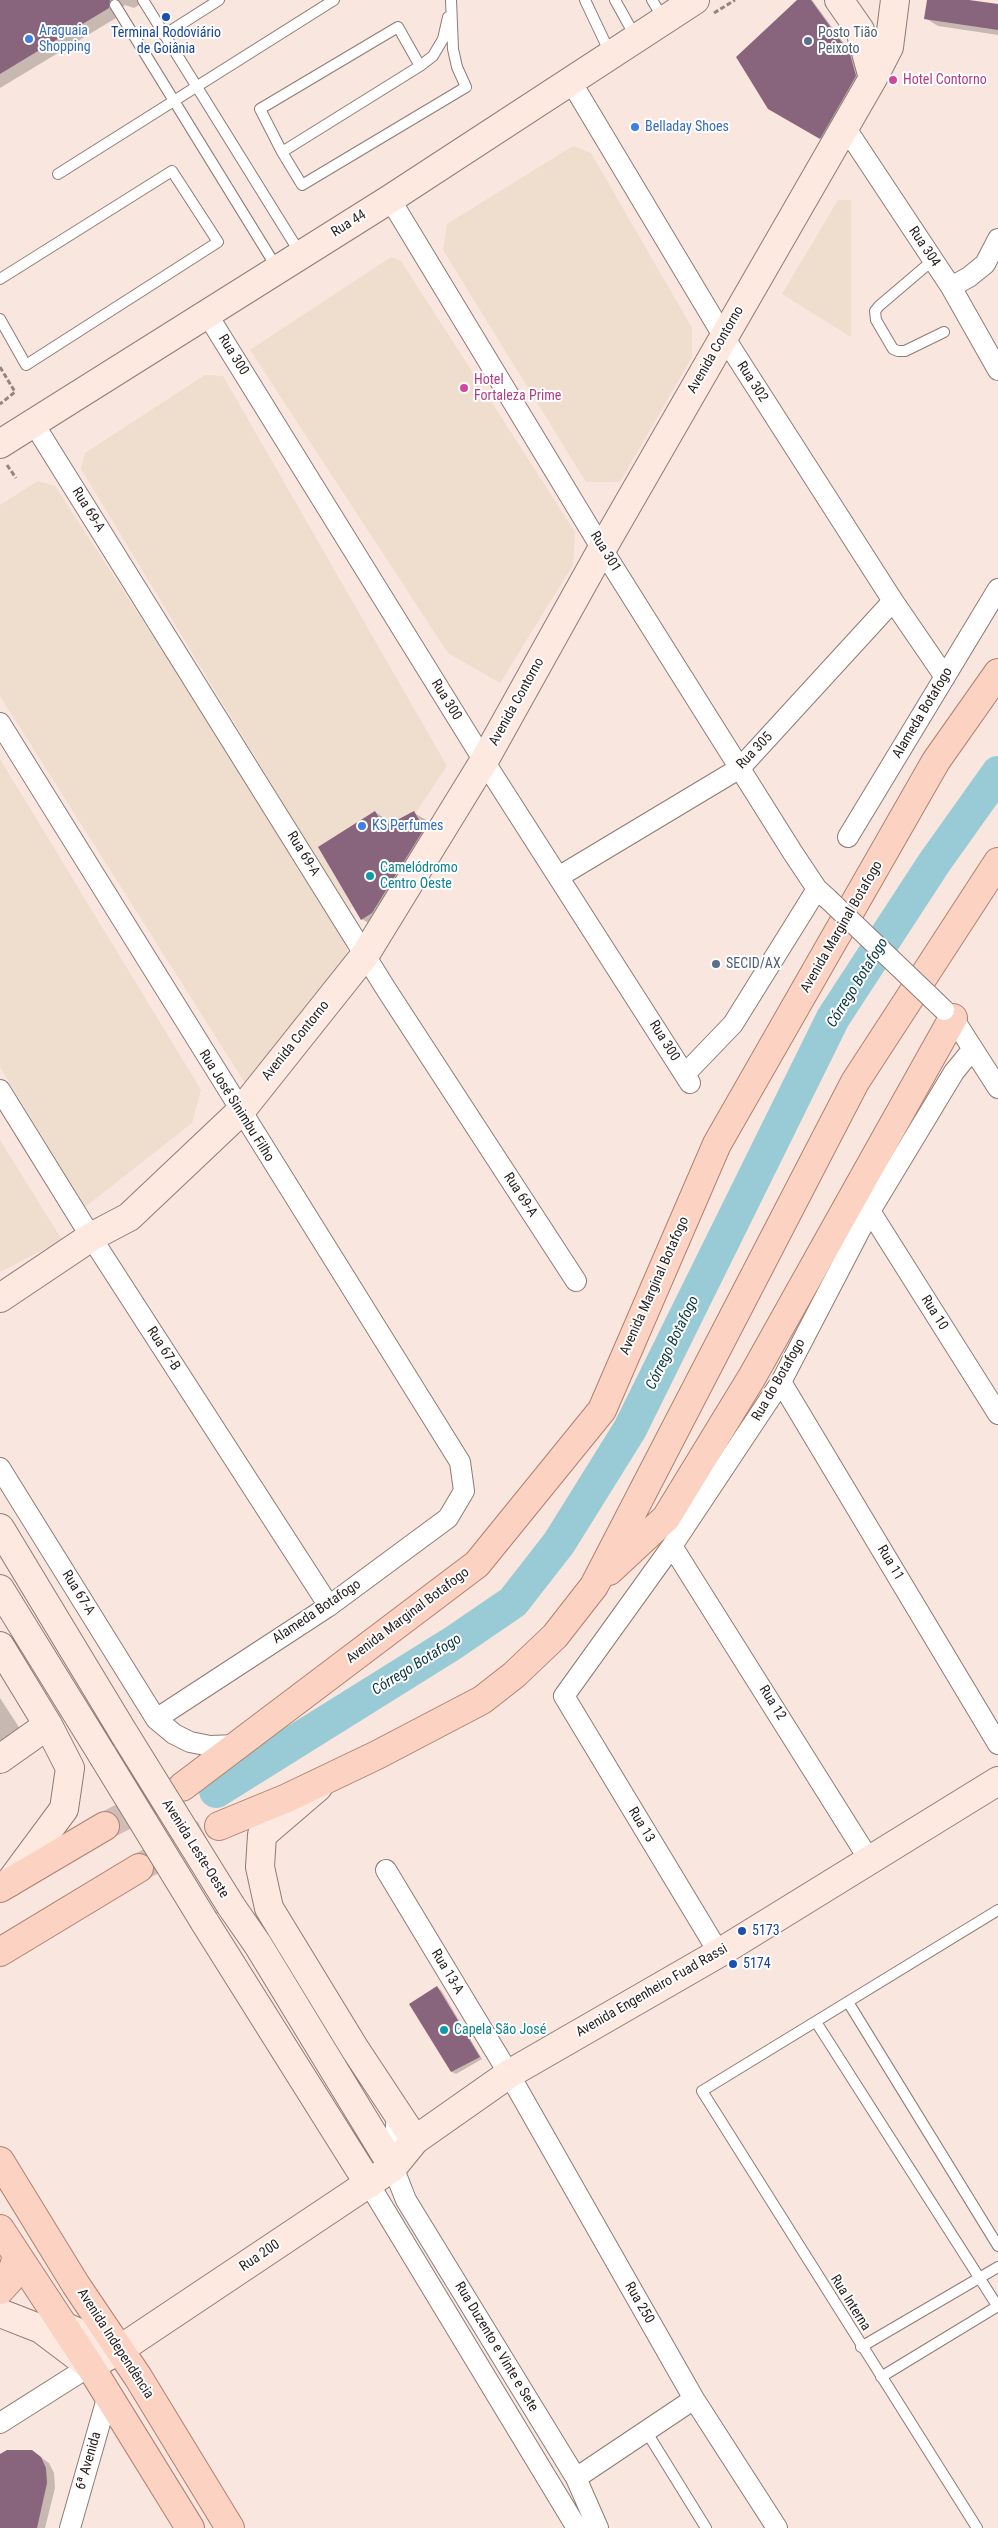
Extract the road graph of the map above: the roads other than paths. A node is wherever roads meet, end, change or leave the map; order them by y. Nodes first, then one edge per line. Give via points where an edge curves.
1 (143, 0) edge
2 (219, 0) edge
3 (334, 0) edge
4 (585, 0) edge
5 (616, 0) edge
6 (695, 0) edge
7 (839, 0) edge
8 (895, 0) edge
9 (450, 3) edge
10 (115, 5) dead end
11 (658, 10) edge
12 (164, 35) junction
13 (637, 38) junction
14 (610, 54) junction
15 (420, 66) junction
16 (874, 78) junction
17 (570, 80) junction
18 (197, 87) junction
19 (175, 100) junction
20 (845, 127) junction
21 (282, 152) junction
22 (58, 174) dead end
23 (390, 199) junction
24 (998, 239) edge
25 (301, 254) junction
26 (933, 260) junction
27 (278, 269) junction
28 (0, 278) edge
29 (951, 287) junction
30 (207, 314) junction
31 (0, 319) edge
32 (944, 332) dead end
33 (724, 337) junction
34 (998, 370) edge
35 (34, 424) junction
36 (5, 438) edge
37 (602, 549) junction
38 (998, 589) edge
39 (892, 601) junction
40 (998, 673) edge
41 (945, 677) junction
42 (0, 723) edge
43 (484, 761) junction
44 (740, 768) junction
45 (848, 837) dead end
46 (998, 862) edge
47 (560, 876) junction
48 (822, 894) junction
49 (365, 954) junction
50 (948, 1014) junction
51 (972, 1050) junction
52 (998, 1088) edge
53 (0, 1090) edge
54 (240, 1112) junction
55 (870, 1211) junction
56 (91, 1238) junction
57 (576, 1281) dead end
58 (0, 1298) edge
59 (781, 1382) junction
60 (998, 1414) edge
61 (0, 1468) edge
62 (464, 1491) joint
63 (0, 1528) edge
64 (672, 1546) junction
65 (594, 1586) junction
66 (0, 1589) edge
67 (329, 1606) junction
68 (0, 1646) edge
69 (564, 1696) joint
70 (156, 1719) junction
71 (48, 1724) junction
72 (998, 1744) edge
73 (237, 1745) junction
74 (0, 1759) edge
75 (329, 1778) junction
76 (998, 1780) edge
77 (182, 1787) tunnel mouth
78 (105, 1826) tunnel mouth
79 (219, 1826) tunnel mouth
80 (870, 1861) junction
81 (139, 1868) tunnel mouth
82 (386, 1870) dead end
83 (5, 1885) edge
84 (998, 1910) edge
85 (0, 1952) edge
86 (719, 1953) junction
87 (848, 2002) junction
88 (816, 2022) junction
89 (509, 2074) junction
90 (397, 2112) junction
91 (414, 2140) junction
92 (0, 2161) edge
93 (394, 2167) junction
94 (369, 2184) junction
95 (0, 2229) edge
96 (998, 2246) edge
97 (17, 2256) junction
98 (998, 2267) edge
99 (979, 2278) junction
100 (0, 2290) edge
101 (0, 2296) edge
102 (998, 2307) edge
103 (0, 2312) edge
104 (64, 2327) junction
105 (861, 2347) junction
106 (119, 2350) junction
107 (90, 2366) junction
108 (881, 2377) junction
109 (108, 2395) junction
110 (694, 2399) junction
111 (0, 2423) edge
112 (646, 2431) junction
113 (576, 2478) junction
114 (70, 2528) edge
115 (190, 2528) edge
116 (230, 2528) edge
117 (577, 2528) edge
118 (598, 2528) edge
119 (706, 2528) edge
120 (777, 2528) edge
121 (977, 2528) edge

1 - 12 lane
2 - 12 lane
3 - 18 lane
4 - 14 lane
5 - 13 lane
6 - 11 main road, Rua 44
7 - 16 main road via 860,30
8 - 16 main road, Avenida Contorno via 889,47
9 - 15 lane via 443,39 433,56
9 - 21 lane via 456,67 466,87 302,185
10 - 19 lane
11 - 13 main road, Rua 44
12 - 18 lane
13 - 14 main road, Rua 44
14 - 17 main road, Rua 44
15 - 21 lane
15 - 21 lane via 398,27 260,109
16 - 20 main road, Avenida Contorno
17 - 23 main road, Rua 44
17 - 33 street, Rua 302
18 - 19 lane
18 - 25 lane
19 - 22 lane
19 - 27 lane
20 - 26 street, Rua 304
20 - 33 main road, Avenida Contorno
23 - 25 main road, Rua 44
23 - 37 street, Rua 301
24 - 29 street via 985,264
25 - 27 main road, Rua 44
26 - 29 street, Rua 304
26 - 32 lane via 878,306 876,320 893,349 898,351 905,351
27 - 30 main road, Rua 44
28 - 31 lane via 172,171 218,242 26,365
29 - 34 street, Rua 304
30 - 35 main road, Rua 44
30 - 43 street, Rua 300
33 - 37 main road, Avenida Contorno
33 - 39 street, Rua 302
35 - 36 main road, Rua 44
35 - 49 street, Rua 69-A
37 - 43 main road, Avenida Contorno
37 - 44 street, Rua 301
38 - 41 street, Alameda Botafogo
39 - 41 street, Rua 302
39 - 44 street, Rua 305
40 - 73 main road, Avenida Marginal Botafogo via 936,761 717,1144 602,1410 477,1564
41 - 45 street, Alameda Botafogo
42 - 54 street, Rua José Sinimbu Filho
43 - 47 street, Rua 300
43 - 49 main road, Avenida Contorno
44 - 47 street, Rua 305
44 - 48 street, Rua 301
46 - 65 main road via 855,1082
47 - 48 street, Rua 300 via 688,1079 733,1024
48 - 50 street, Rua 301, bridge
49 - 54 main road, Avenida Contorno
49 - 57 street, Rua 69-A
50 - 51 street, Rua 301
50 - 65 main road via 752,1377 666,1518
51 - 52 street, Rua 301
51 - 55 street, Rua do Botafogo via 954,1072
53 - 56 street, Rua 67-B
54 - 56 main road, Avenida Contorno via 129,1217
54 - 62 street, Rua José Sinimbu Filho via 460,1462
55 - 59 street, Rua do Botafogo
55 - 60 street, Rua 10
56 - 58 main road, Avenida Contorno
56 - 67 street, Rua 67-B
59 - 64 street, Rua do Botafogo
59 - 72 street, Rua 11
61 - 70 street, Rua 67-A
62 - 67 street, Alameda Botafogo via 448,1518
63 - 93 main road, Avenida Leste-Oeste, bridge
64 - 69 street, Rua do Botafogo
64 - 80 street, Rua 12
65 - 75 main road via 555,1636 482,1700
66 - 94 main road, bridge
67 - 70 street, Alameda Botafogo
68 - 71 main road
69 - 86 street, Rua 13
70 - 73 street, Rua 67-A via 190,1742 210,1746
71 - 74 main road
71 - 83 main road via 70,1768 64,1809
73 - 77 main road, Avenida Marginal Botafogo
75 - 79 main road
75 - 90 main road via 262,1835 260,1867 269,1908
76 - 80 main road, Avenida Engenheiro Fuad Rassi
78 - 83 main road
80 - 86 main road, Avenida Engenheiro Fuad Rassi
81 - 85 main road
82 - 89 street, Rua 13-A
84 - 87 lane
86 - 89 main road, Avenida Engenheiro Fuad Rassi
87 - 88 lane
87 - 96 lane
88 - 99 lane
88 - 105 lane, Rua Interna via 702,2091
89 - 91 main road, Rua 200
89 - 110 street, Rua 250
90 - 91 main road
90 - 93 street
91 - 93 main road, Rua 200
92 - 106 main road, Avenida Independência
93 - 94 main road, Rua 200
93 - 113 street, Rua Duzento e Vinte e Sete via 406,2200
94 - 106 main road, Rua 200
94 - 117 street, Rua Duzento e Vinte e Sete
95 - 97 main road
97 - 100 main road via 10,2279
97 - 104 main road
98 - 99 lane
99 - 102 lane
99 - 105 lane
101 - 104 main road via 32,2308
102 - 108 lane
103 - 107 main road via 41,2329
104 - 106 main road
104 - 107 main road
105 - 108 lane, Rua Interna
106 - 107 main road, Rua 200
106 - 116 main road, Avenida Independência
107 - 109 main road
107 - 111 street, Rua 200
108 - 121 lane, Rua Interna
109 - 114 street, 6ª Avenida
109 - 115 main road
110 - 112 street
110 - 120 street, Rua 250
112 - 113 street
112 - 119 lane
113 - 118 street, Rua Duzento e Vinte e Sete

